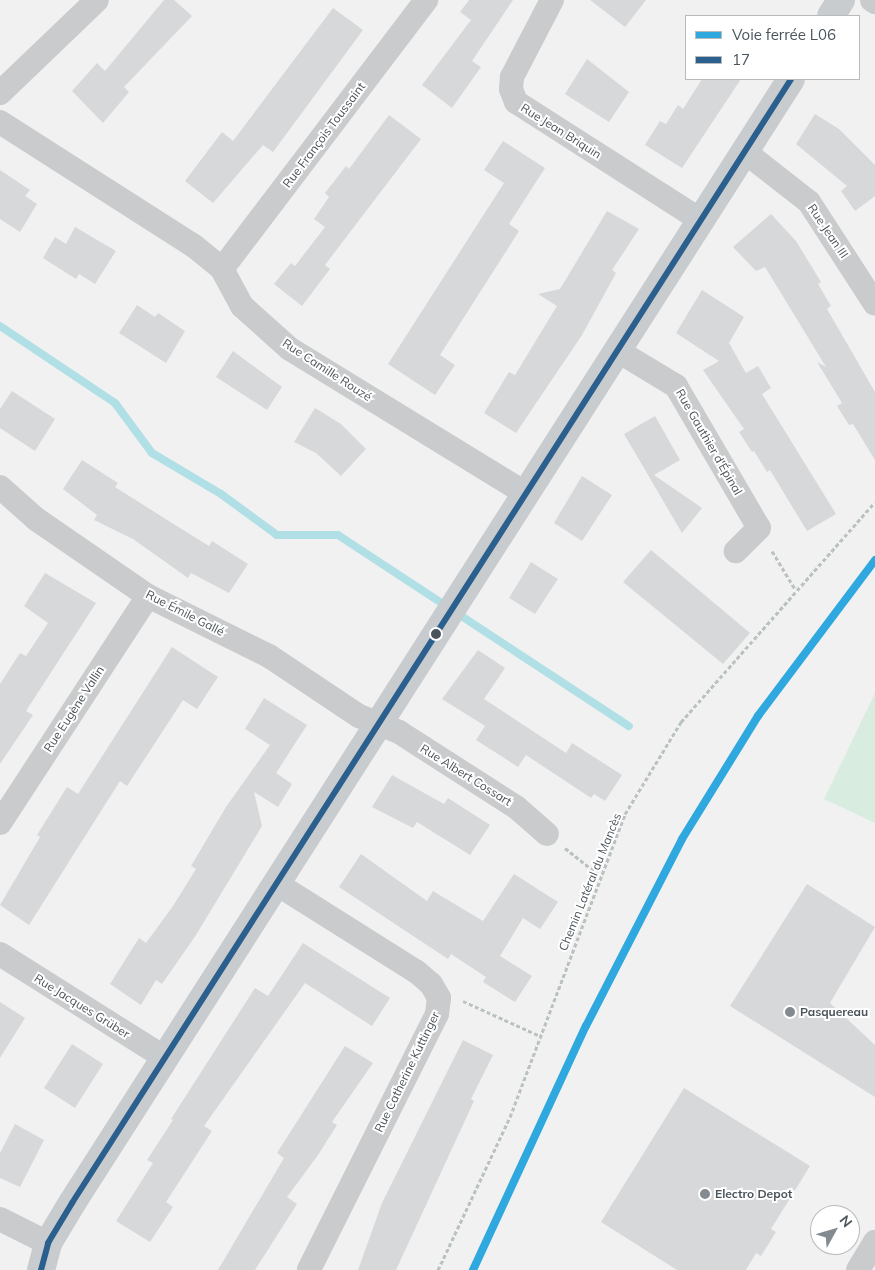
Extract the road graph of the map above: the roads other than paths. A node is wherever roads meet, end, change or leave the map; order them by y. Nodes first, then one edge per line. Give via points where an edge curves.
1 (97, 0) edge
2 (426, 0) edge
3 (552, 0) edge
4 (841, 0) edge
5 (832, 15) edge
6 (790, 80) edge
7 (0, 93) edge
8 (0, 122) edge
9 (745, 152) junction
10 (702, 221) junction
11 (222, 269) junction
12 (875, 304) edge
13 (618, 352) junction
14 (0, 487) edge
15 (527, 494) junction
16 (736, 551) dead end
17 (148, 596) junction
18 (380, 724) junction
19 (0, 823) edge
20 (547, 834) road end
21 (277, 884) junction
22 (0, 954) edge
23 (165, 1058) junction
24 (0, 1219) edge
25 (875, 1242) edge
26 (48, 1243) junction
27 (41, 1270) edge
28 (308, 1270) edge
29 (858, 1270) edge

1 - 7 street
2 - 11 street, Rue François Toussaint
3 - 10 street, Rue Jean Briquin via 512,77 510,89 516,102
4 - 5 street
6 - 9 street
8 - 11 street, Rue Camille Rouzé via 194,246
9 - 10 street
9 - 12 street, Rue Jean III via 809,202
10 - 13 street
11 - 15 street, Rue Camille Rouzé via 242,306 290,348
13 - 15 street
13 - 16 street, Rue Gauthier d'Épinal via 676,386 759,528
14 - 17 street, Rue Émile Gallé via 36,519
15 - 18 street
17 - 18 street, Rue Émile Gallé via 269,656 359,716
17 - 19 street, Rue Eugène Vallin
18 - 20 street, Rue Albert Cossart via 399,732 516,807
18 - 21 street
21 - 23 street
21 - 28 street, Rue Catherine Kuttinger via 417,972 431,984 439,998 437,1014
22 - 23 street, Rue Jacques Grüber
23 - 26 street
24 - 26 street
25 - 29 street
26 - 27 street

